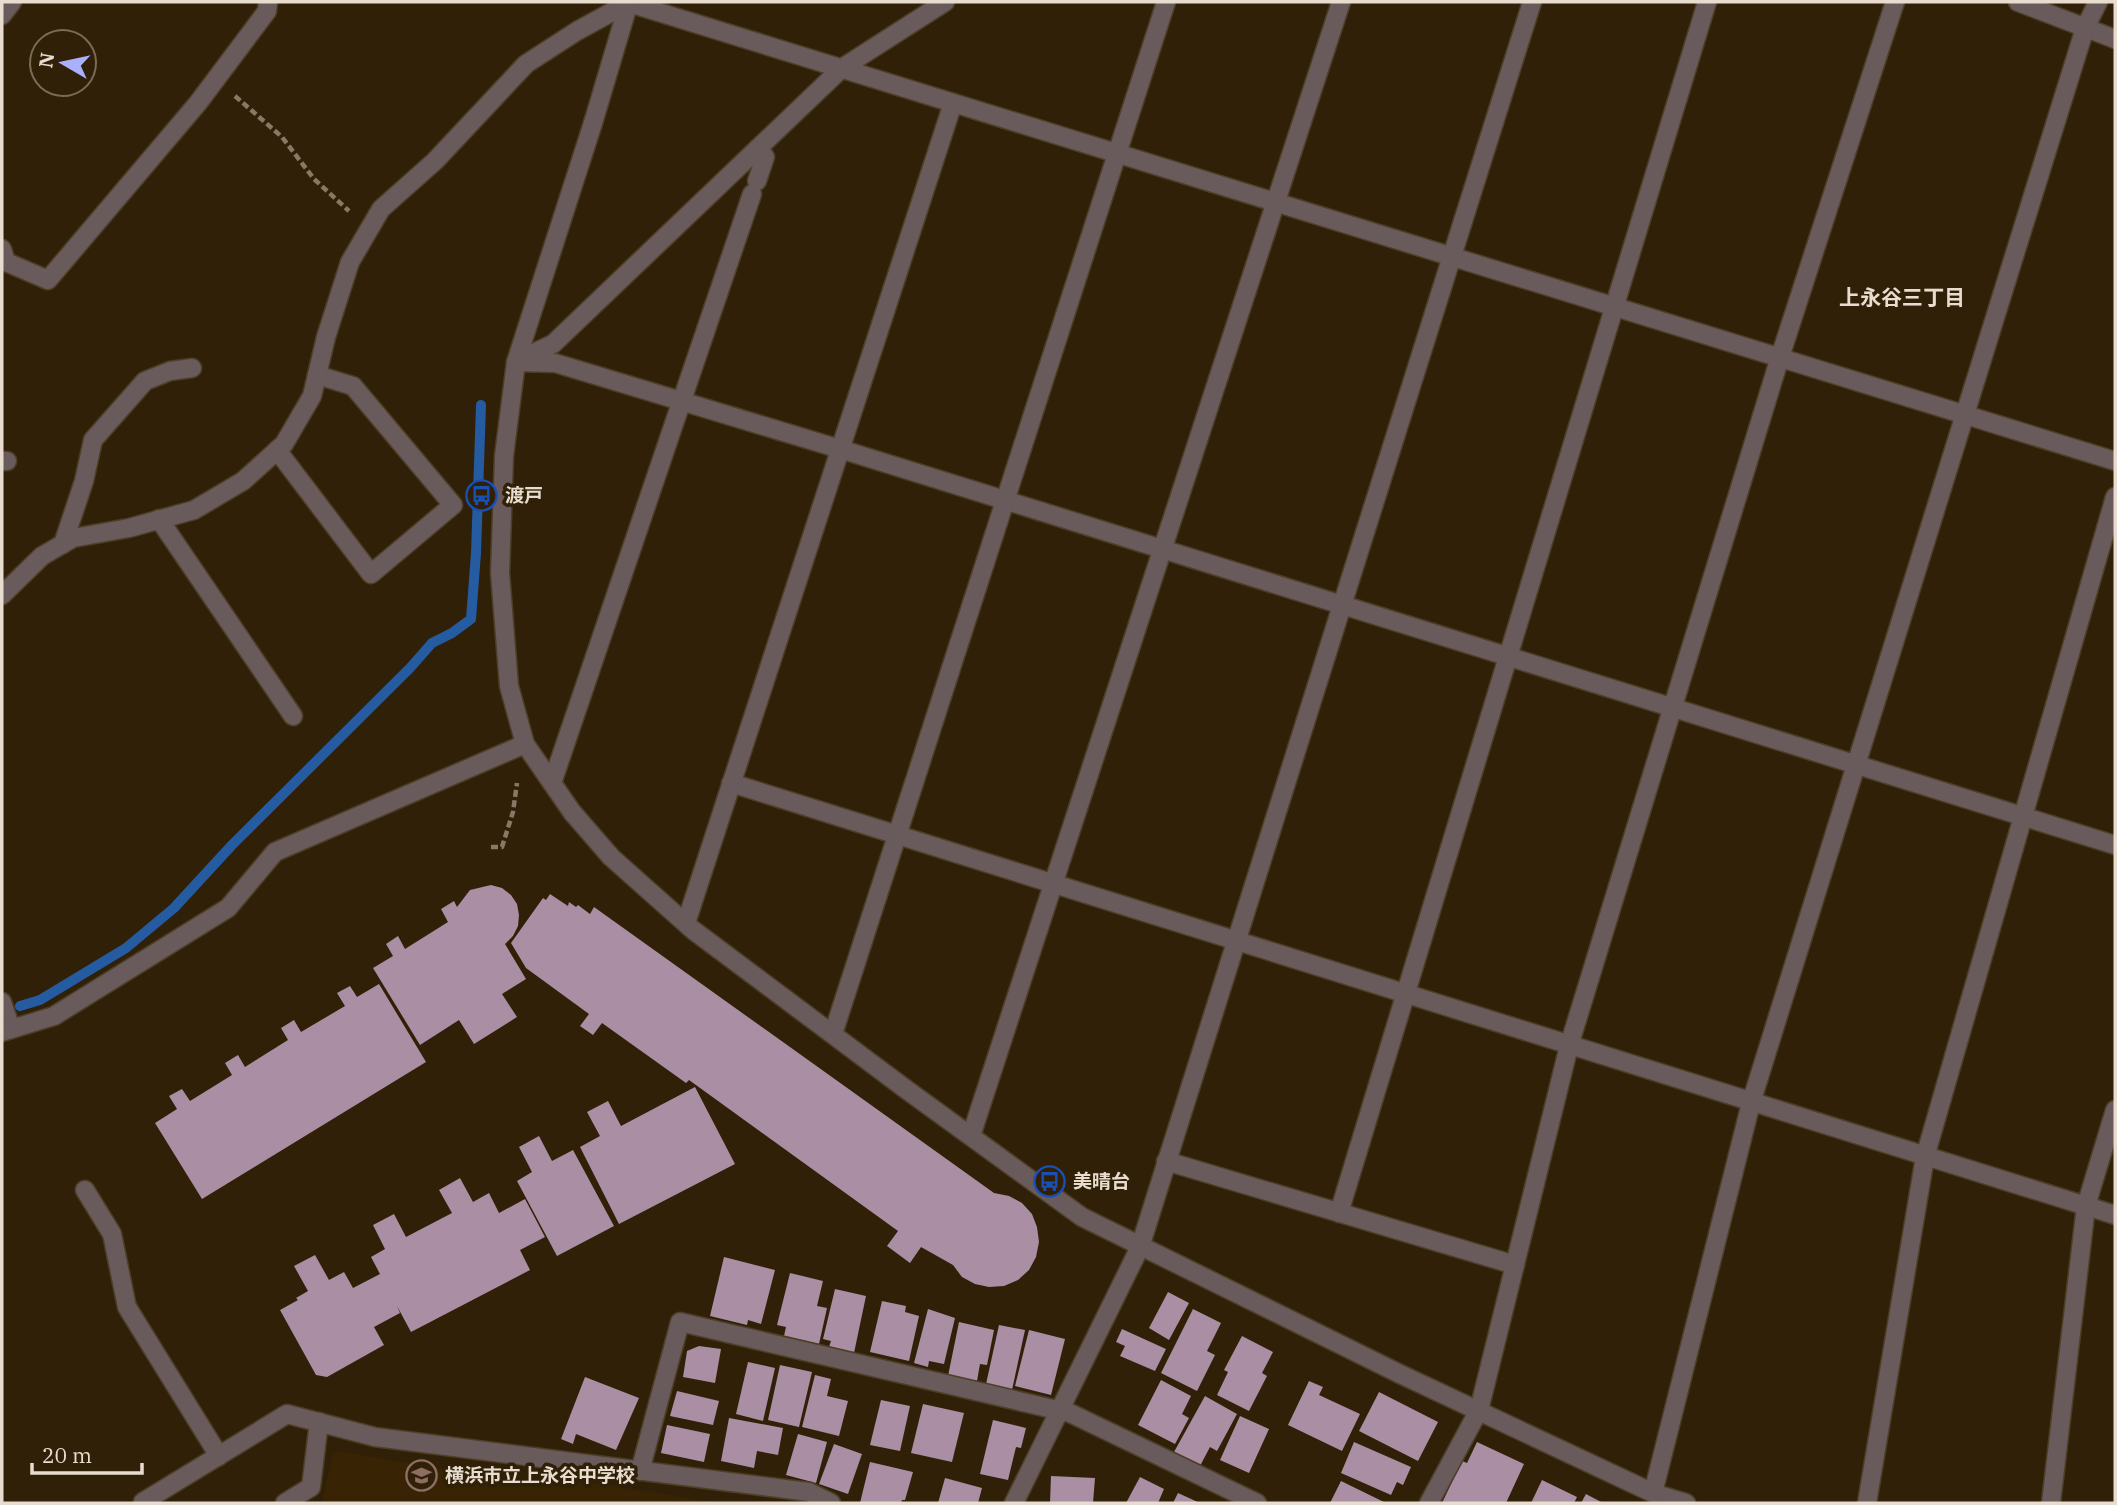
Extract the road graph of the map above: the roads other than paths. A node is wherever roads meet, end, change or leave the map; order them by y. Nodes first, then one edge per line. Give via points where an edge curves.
1 (12, 2) edge
2 (268, 2) edge
3 (629, 2) edge
4 (945, 2) edge
5 (1166, 2) edge
6 (1341, 2) edge
7 (1532, 2) edge
8 (1707, 2) edge
9 (1895, 2) edge
10 (2018, 2) edge
11 (2098, 2) edge
12 (2, 15) edge
13 (2085, 28) junction
14 (2115, 39) edge
15 (842, 68) junction
16 (953, 103) junction
17 (758, 148) junction
18 (1117, 153) junction
19 (1276, 202) junction
20 (2, 249) edge
21 (1452, 256) junction
22 (1614, 306) junction
23 (1780, 357) junction
24 (516, 362) junction
25 (192, 368) dead end
26 (317, 375) junction
27 (681, 401) junction
28 (1963, 415) junction
29 (840, 449) junction
30 (276, 450) junction
31 (2115, 461) edge
32 (2115, 498) edge
33 (1005, 500) junction
34 (159, 519) junction
35 (63, 544) junction
36 (1162, 549) junction
37 (2, 595) edge
38 (1342, 605) junction
39 (1508, 657) junction
40 (1672, 708) junction
41 (293, 716) dead end
42 (525, 744) junction
43 (1856, 765) junction
44 (552, 783) junction
45 (731, 783) junction
46 (2022, 817) junction
47 (897, 835) junction
48 (2115, 845) edge
49 (1053, 884) junction
50 (686, 923) junction
51 (1236, 941) junction
52 (1405, 994) junction
53 (2, 1002) edge
54 (6, 1030) edge
55 (832, 1034) junction
56 (1569, 1046) junction
57 (1751, 1103) junction
58 (2115, 1110) edge
59 (971, 1136) junction
60 (1925, 1157) junction
61 (1166, 1161) junction
62 (85, 1190) dead end
63 (2086, 1206) junction
64 (1339, 1213) junction
65 (2115, 1216) edge
66 (1140, 1247) junction
67 (1515, 1265) junction
68 (1059, 1410) junction
69 (1479, 1410) junction
70 (319, 1422) junction
71 (219, 1456) junction
72 (640, 1471) junction
73 (1653, 1493) junction
74 (143, 1502) edge
75 (285, 1503) edge
76 (831, 1503) edge
77 (1014, 1503) edge
78 (1257, 1503) edge
79 (1429, 1503) edge
80 (1686, 1503) edge
81 (1867, 1503) edge
82 (2051, 1503) edge

1 - 12 street
2 - 20 street via 267,11 189,114 48,280 6,262
3 - 15 street
3 - 24 street
3 - 26 street via 526,64 435,161 381,209 350,262
4 - 15 street
5 - 18 street
6 - 19 street
7 - 21 street
8 - 22 street
9 - 23 street
10 - 13 street
11 - 13 street
13 - 14 street
13 - 28 street
15 - 16 street
15 - 17 street
16 - 18 street
16 - 29 street
17 - 24 street via 553,344
17 - 27 street via 765,157
18 - 19 street
18 - 33 street
19 - 21 street
19 - 36 street
21 - 22 street
21 - 38 street
22 - 23 street
22 - 39 street
23 - 28 street
23 - 40 street
24 - 27 street via 555,363
24 - 42 street via 504,456 500,573 509,686
25 - 35 street via 145,381 93,440
26 - 30 street via 312,396
26 - 30 street via 353,386 453,506 371,574
27 - 29 street
27 - 44 street
28 - 31 street
28 - 43 street
29 - 33 street
29 - 45 street
30 - 34 street via 243,481 194,510
32 - 46 street
33 - 36 street
33 - 47 street
34 - 35 street
34 - 41 street
35 - 37 street via 42,556
36 - 38 street
36 - 49 street
38 - 39 street
38 - 51 street
39 - 40 street
39 - 52 street
40 - 43 street
40 - 56 street
42 - 44 street
42 - 54 street via 275,852 228,908 54,1016
43 - 46 street
43 - 57 street
44 - 50 street via 611,857
45 - 47 street
45 - 50 street
46 - 48 street
46 - 60 street
47 - 49 street
47 - 55 street
49 - 51 street
49 - 59 street
50 - 55 street
51 - 52 street
51 - 61 street
52 - 56 street
52 - 64 street
53 - 54 street
55 - 59 street
56 - 57 street
56 - 67 street
57 - 60 street
57 - 73 street
58 - 63 street
59 - 66 street via 1082,1217
60 - 63 street
60 - 81 street
61 - 64 street
61 - 66 street
62 - 71 street via 112,1234 127,1307
63 - 65 street
63 - 82 street
64 - 67 street
66 - 68 street
66 - 69 street
67 - 69 street
68 - 72 street via 680,1322
68 - 77 street
68 - 78 street
69 - 73 street
69 - 79 street
70 - 71 street via 287,1414
70 - 72 street via 375,1437
70 - 75 street via 311,1487
71 - 74 street
72 - 76 street via 809,1492
73 - 80 street

